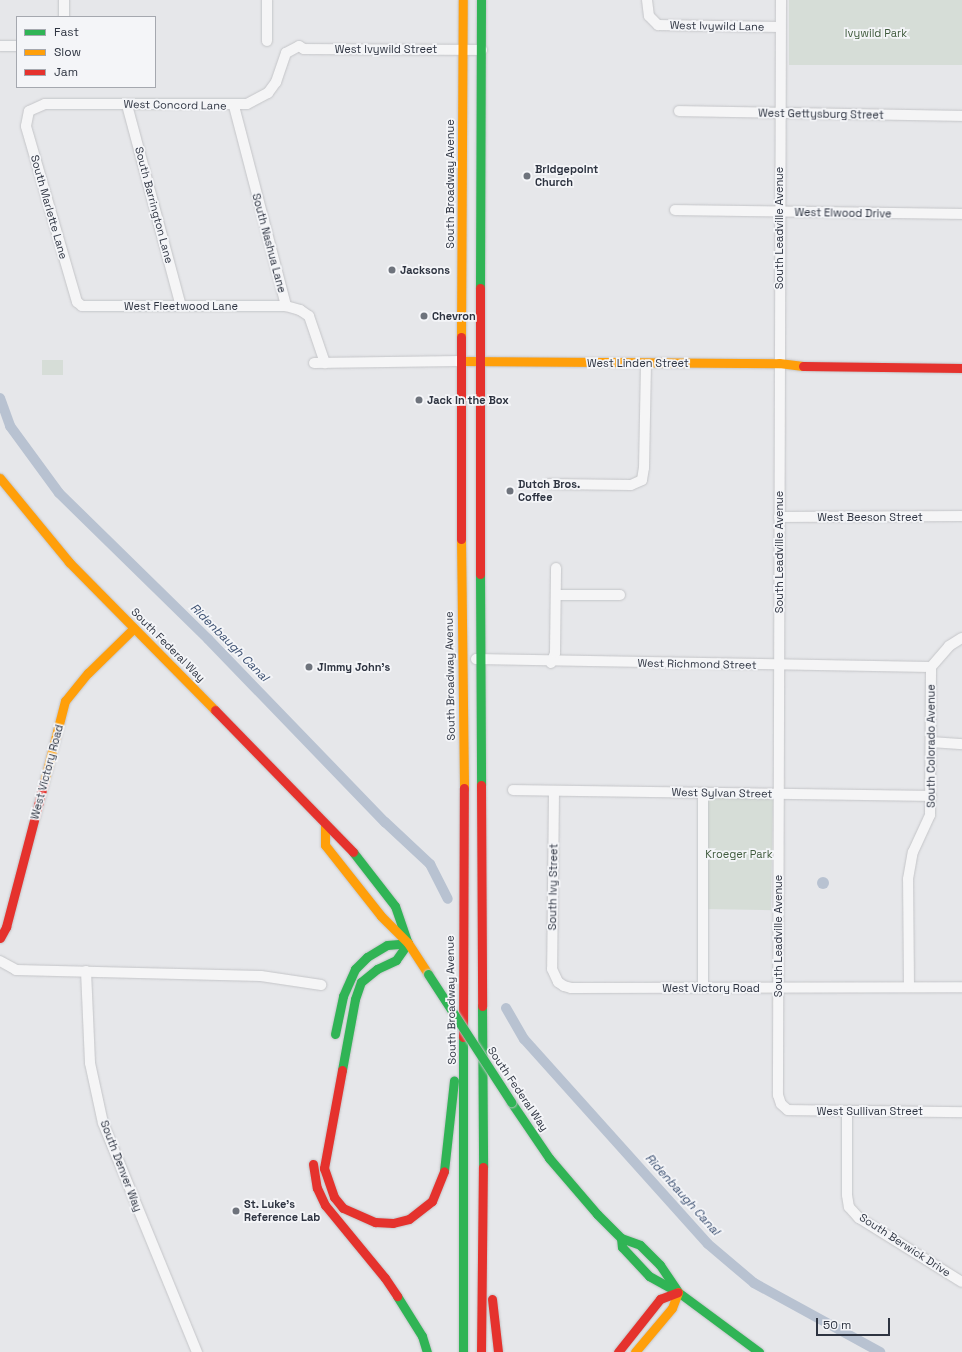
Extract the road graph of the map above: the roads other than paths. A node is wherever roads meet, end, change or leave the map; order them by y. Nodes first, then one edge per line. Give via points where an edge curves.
1 (64, 0) edge
2 (267, 0) edge
3 (462, 0) edge
4 (481, 0) edge
5 (647, 0) edge
6 (781, 0) edge
7 (64, 16) edge
8 (780, 27) junction
9 (267, 42) dead end
10 (0, 46) edge
11 (16, 46) edge
12 (291, 49) joint
13 (463, 50) junction
14 (482, 50) junction
15 (127, 104) junction
16 (234, 106) junction
17 (29, 111) joint
18 (679, 111) dead end
19 (780, 113) junction
20 (962, 116) edge
21 (675, 210) dead end
22 (780, 212) junction
23 (962, 214) edge
24 (77, 302) joint
25 (181, 306) junction
26 (286, 306) junction
27 (461, 361) junction
28 (480, 362) junction
29 (314, 363) dead end
30 (325, 363) junction
31 (779, 363) junction
32 (646, 364) junction
33 (962, 368) edge
34 (0, 478) edge
35 (549, 484) dead end
36 (962, 516) edge
37 (779, 517) junction
38 (556, 568) dead end
39 (556, 595) junction
40 (620, 595) dead end
41 (134, 628) junction
42 (962, 638) edge
43 (481, 659) junction
44 (464, 660) junction
45 (551, 662) junction
46 (778, 665) junction
47 (931, 667) junction
48 (932, 742) junction
49 (962, 744) edge
50 (513, 790) dead end
51 (554, 791) junction
52 (703, 793) junction
53 (778, 794) junction
54 (930, 796) junction
55 (325, 824) junction
56 (0, 938) edge
57 (408, 943) junction
58 (0, 961) edge
59 (86, 971) junction
60 (464, 979) junction
61 (558, 982) joint
62 (320, 985) dead end
63 (962, 987) edge
64 (703, 988) junction
65 (778, 988) junction
66 (909, 988) junction
67 (333, 1046) dead end
68 (781, 1104) joint
69 (846, 1111) junction
70 (962, 1112) edge
71 (314, 1154) dead end
72 (482, 1231) junction
73 (621, 1238) junction
74 (962, 1282) edge
75 (678, 1292) junction
76 (197, 1352) edge
77 (427, 1352) edge
78 (463, 1352) edge
79 (481, 1352) edge
80 (498, 1352) edge
81 (618, 1352) edge
82 (635, 1352) edge
83 (759, 1352) edge

1 - 7 street
2 - 9 street
3 - 13 main road, South Broadway Avenue
4 - 14 main road
5 - 8 street, West Ivywild Lane via 649,16 653,22 664,26
6 - 8 street, South Leadville Avenue
8 - 19 street, South Leadville Avenue
10 - 11 street
12 - 13 street, West Ivywild Street via 299,46 304,49
12 - 16 street, West Concord Lane via 286,53 276,82 268,93 247,104
13 - 14 street, West Ivywild Street
13 - 27 main road, South Broadway Avenue
14 - 28 main road
15 - 16 street, West Concord Lane
15 - 17 street, West Concord Lane via 45,104
15 - 25 street, South Barrington Lane
16 - 26 street, South Nashua Lane
17 - 24 street, South Marlette Lane via 26,126
18 - 19 street, West Gettysburg Street
19 - 20 street, West Gettysburg Street
19 - 22 street, South Leadville Avenue
21 - 22 street, West Elwood Drive
22 - 23 street, West Elwood Drive
22 - 31 street, South Leadville Avenue
24 - 25 street, West Fleetwood Lane via 82,306
25 - 26 street, West Fleetwood Lane
26 - 30 street, South Nashua Lane via 309,316
27 - 28 main road, West Linden Street
27 - 30 street, West Linden Street
27 - 44 main road, South Broadway Avenue via 461,635
28 - 32 main road, West Linden Street
28 - 43 main road
29 - 30 street, West Linden Street
31 - 32 main road, West Linden Street
31 - 33 main road, West Linden Street via 796,366
31 - 37 street, South Leadville Avenue
32 - 35 street via 642,480 631,485
34 - 41 main road, South Federal Way via 54,547
36 - 37 street, West Beeson Street
37 - 46 street, South Leadville Avenue
38 - 39 street
39 - 40 street
39 - 45 street via 555,653
41 - 55 main road, South Federal Way
41 - 56 main road, West Victory Road via 88,673 64,701 6,927
42 - 47 street via 949,646
43 - 44 street, West Richmond Street
43 - 45 street, West Richmond Street
43 - 72 main road
44 - 60 main road, South Broadway Avenue
45 - 46 street, West Richmond Street
46 - 47 street, West Richmond Street
46 - 53 street, South Leadville Avenue
47 - 48 street, South Colorado Avenue
48 - 49 street
48 - 54 street, South Colorado Avenue
50 - 51 street, West Sylvan Street
51 - 52 street, West Sylvan Street
51 - 61 street, South Ivy Street via 552,969
52 - 53 street, West Sylvan Street
52 - 64 street
53 - 54 street, West Sylvan Street
53 - 65 street, South Leadville Avenue
54 - 66 street, South Colorado Avenue via 930,816 913,852 908,879
55 - 57 main road, South Federal Way via 344,840 395,906
55 - 57 main road, South Federal Way via 325,845 381,916
57 - 60 main road via 396,960 377,969 358,989 325,1152 324,1168 334,1197 343,1208 359,1217 375,1222 393,1223 409,1219 422,1211 438,1190 447,1156
57 - 67 main road via 387,945 375,951 355,969 342,996
57 - 73 main road, South Federal Way, bridge via 549,1158
58 - 59 street via 16,970
59 - 62 street via 261,976
59 - 76 street, South Denver Way via 90,1064 103,1123
60 - 78 main road, South Broadway Avenue
61 - 64 street, West Victory Road via 571,988
63 - 66 street, West Victory Road
64 - 65 street, West Victory Road
65 - 66 street, West Victory Road
65 - 68 street, South Leadville Avenue via 778,1095
68 - 69 street, West Sullivan Street via 788,1110
69 - 70 street, West Sullivan Street
69 - 74 street, South Berwick Drive via 846,1195 849,1208 859,1218
71 - 77 main road via 316,1188 326,1205 385,1278 422,1336
72 - 79 main road
72 - 80 main road via 488,1261
73 - 75 main road, South Federal Way via 640,1245 660,1265
73 - 75 main road, South Federal Way via 622,1247 649,1276
75 - 81 main road via 660,1299
75 - 82 main road via 672,1308
75 - 83 main road, South Federal Way

